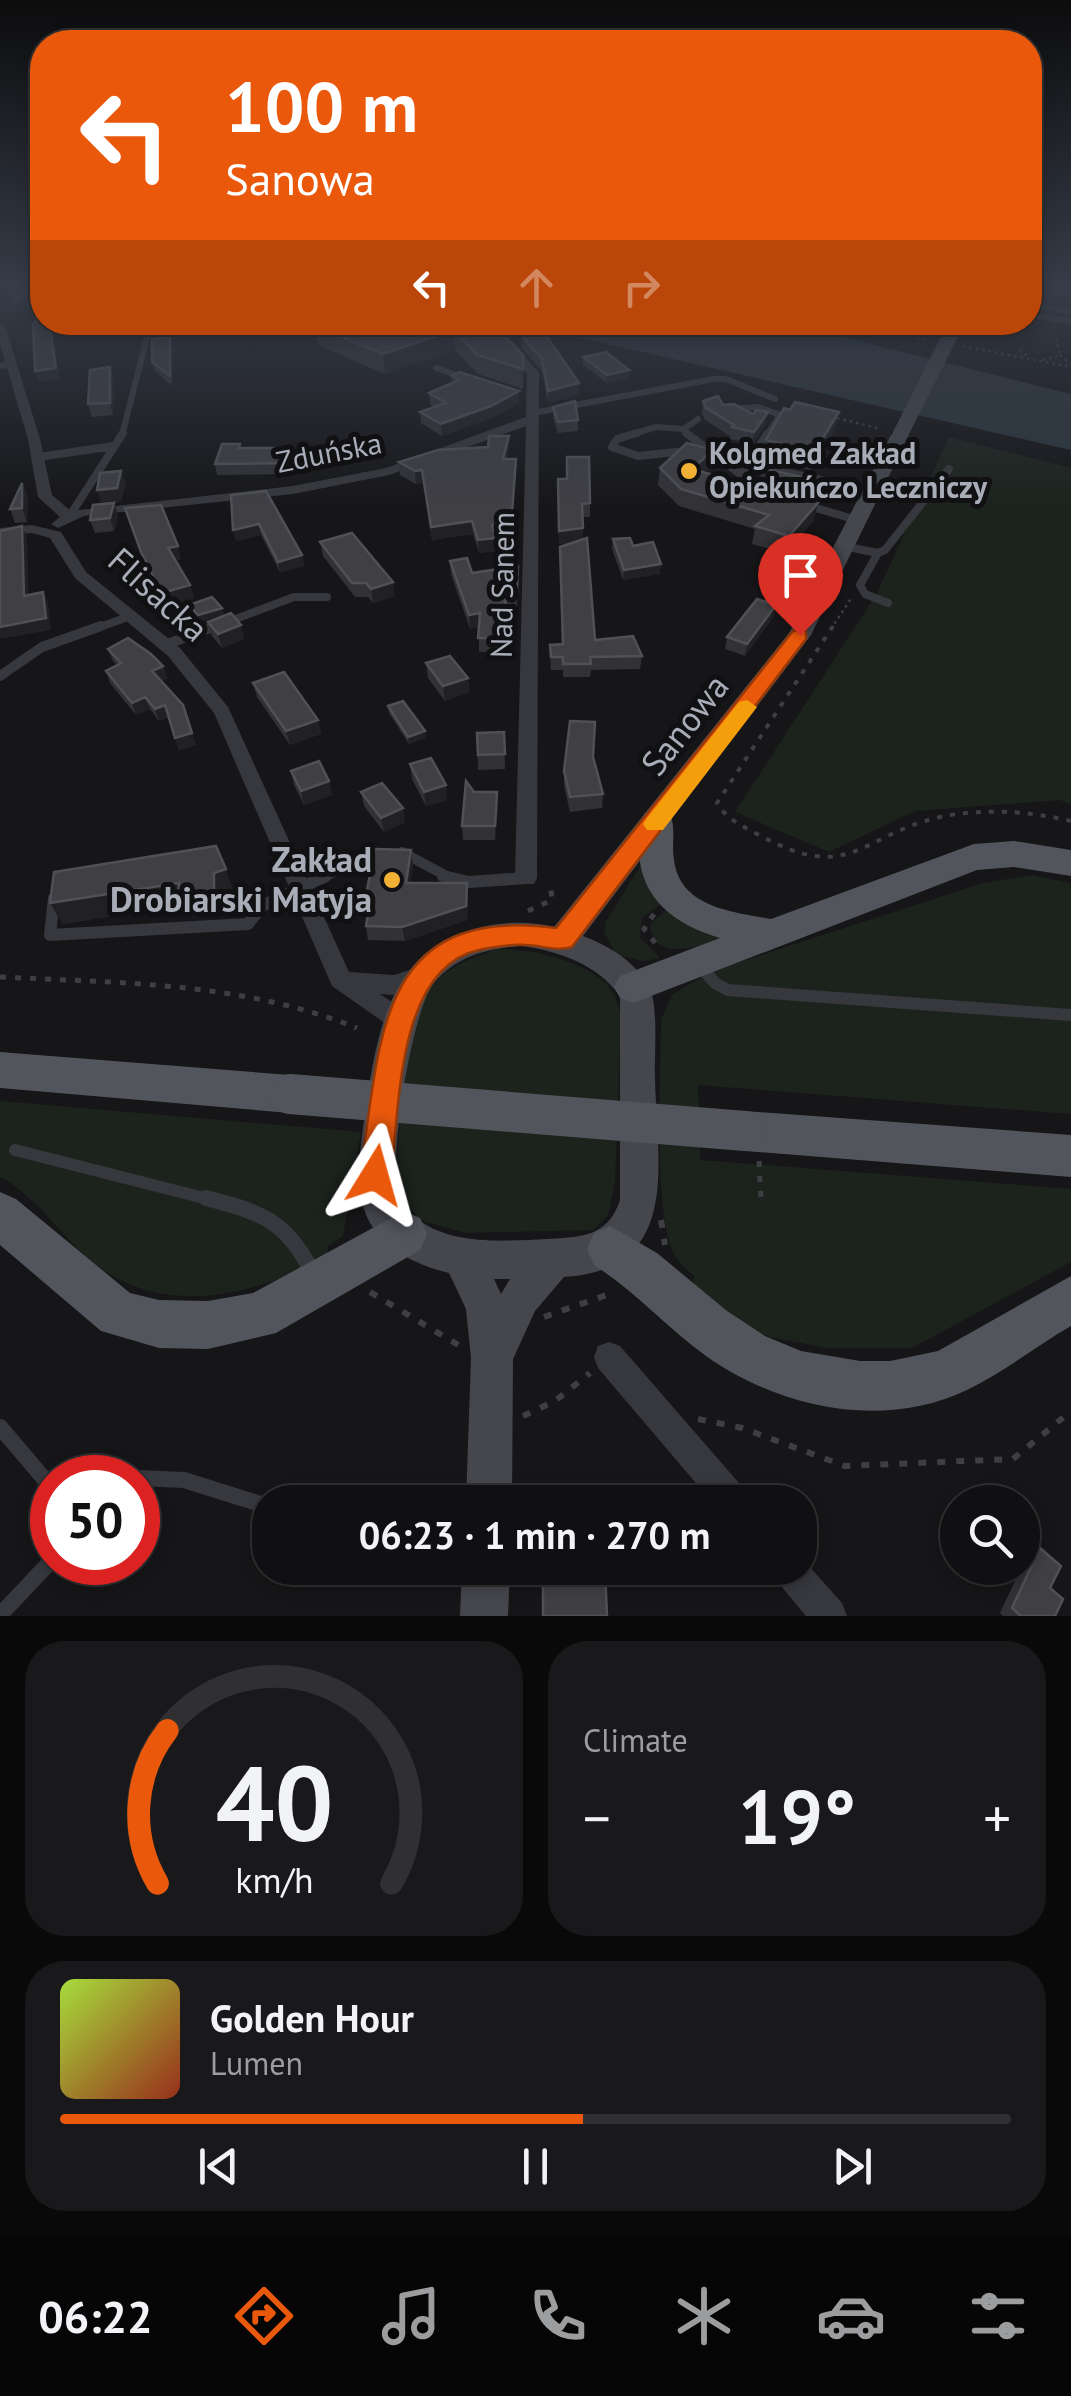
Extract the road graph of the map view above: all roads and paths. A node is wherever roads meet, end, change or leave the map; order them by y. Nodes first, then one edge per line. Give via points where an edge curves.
1 (141, 359) edge
2 (520, 359) edge
3 (938, 359) edge
4 (1026, 359) edge
5 (1033, 359) edge
6 (1046, 359) edge
7 (1038, 362) junction
8 (6, 365) edge
9 (1071, 366) edge
10 (436, 368) dead end
11 (468, 378) edge
12 (774, 399) dead end
13 (529, 407) junction
14 (723, 410) edge
15 (838, 418) edge
16 (698, 419) dead end
17 (872, 427) dead end
18 (684, 430) junction
19 (114, 446) junction
20 (702, 449) junction
21 (38, 457) junction
22 (748, 464) junction
23 (949, 469) dead end
24 (744, 476) junction
25 (804, 505) junction
26 (69, 517) junction
27 (857, 520) junction
28 (48, 531) junction
29 (0, 532) edge
30 (844, 546) junction
31 (878, 553) junction
32 (860, 585) junction
33 (326, 597) dead end
34 (888, 602) dead end
35 (128, 617) junction
36 (164, 645) junction
37 (0, 676) edge
38 (1071, 820) edge
39 (657, 821) junction
40 (1071, 863) edge
41 (530, 884) junction
42 (300, 890) junction
43 (54, 897) edge
44 (658, 911) dead end
45 (525, 912) dead end
46 (773, 934) junction
47 (562, 939) junction
48 (683, 959) junction
49 (0, 977) edge
50 (418, 977) junction
51 (340, 979) junction
52 (632, 987) junction
53 (1071, 1016) edge
54 (398, 1019) junction
55 (358, 1028) dead end
56 (0, 1070) edge
57 (752, 1146) junction
58 (16, 1150) dead end
59 (1071, 1156) edge
60 (761, 1199) dead end
61 (0, 1215) edge
62 (404, 1234) junction
63 (460, 1254) junction
64 (554, 1258) junction
65 (617, 1269) junction
66 (338, 1287) junction
67 (1071, 1300) edge
68 (540, 1318) dead end
69 (609, 1357) joint
70 (481, 1359) junction
71 (519, 1398) dead end
72 (654, 1410) junction
73 (1071, 1411) edge
74 (0, 1427) edge
75 (30, 1462) edge
76 (160, 1479) edge
77 (489, 1485) edge
78 (718, 1485) edge
79 (252, 1501) edge
80 (30, 1583) edge
81 (485, 1585) edge
82 (802, 1585) edge
83 (0, 1615) edge
84 (484, 1616) edge
85 (828, 1616) edge

1 - 19 lane
2 - 13 street, Nad Sanem via 533,374
3 - 27 main road, Sanowa, bridge
4 - 7 path
5 - 7 path
6 - 7 path
7 - 9 path
8 - 21 street
10 - 11 lane
12 - 13 lane via 714,379
13 - 26 street, Zduńska via 389,471 293,490
13 - 41 street, Nad Sanem
14 - 22 lane via 759,407 780,415
15 - 17 path
16 - 18 lane
18 - 20 lane
18 - 20 lane via 656,427 612,447 647,456
19 - 21 lane
19 - 26 lane
20 - 24 lane
21 - 26 street via 45,497
22 - 24 lane
22 - 25 lane via 821,480
23 - 31 lane
24 - 25 lane
25 - 27 lane
26 - 28 street
27 - 30 main road, Sanowa
28 - 29 street
28 - 35 street, Flisacka via 63,542 80,575
30 - 31 lane
30 - 39 main road, Sanowa via 800,635
31 - 32 lane
32 - 34 lane via 865,594
32 - 38 path via 718,804 724,815 823,859 851,856 920,823 973,814 1042,813
33 - 36 lane via 294,597
35 - 36 street, Flisacka
35 - 37 lane via 42,647
36 - 42 street, Flisacka via 222,711
39 - 46 main road via 658,873 674,898 716,924
39 - 47 main road, Sanowa
40 - 46 main road via 1014,854 974,857
41 - 42 lane via 462,883 400,852 374,853
41 - 45 path via 551,890 552,900
42 - 43 lane via 262,906 248,924 50,935
42 - 51 street, Flisacka
44 - 48 path via 644,929 651,944
46 - 48 main road
47 - 50 main road via 523,934 471,941
47 - 52 main road via 608,964
48 - 52 main road
48 - 53 lane via 728,990
49 - 55 path via 288,1002
50 - 51 street via 370,986
50 - 54 main road
51 - 54 street
52 - 65 main road via 638,1008 639,1200
54 - 62 main road via 375,1175 383,1210
56 - 57 main road, bridge via 290,1094
57 - 59 main road
57 - 60 path
58 - 66 lane via 260,1212
61 - 66 main road via 118,1314 160,1324 258,1316
62 - 63 main road
62 - 66 main road
63 - 64 main road via 492,1262
63 - 70 main road via 486,1306
64 - 65 main road
64 - 70 main road
65 - 67 main road via 639,1264 702,1322 779,1370 841,1385 944,1375
65 - 68 path
66 - 70 path via 380,1295
69 - 71 path via 518,1418
69 - 72 street
70 - 77 main road
72 - 73 path via 742,1428 844,1466 1012,1459
72 - 78 street
74 - 75 lane
76 - 79 lane
80 - 83 lane
81 - 84 main road
82 - 85 street

